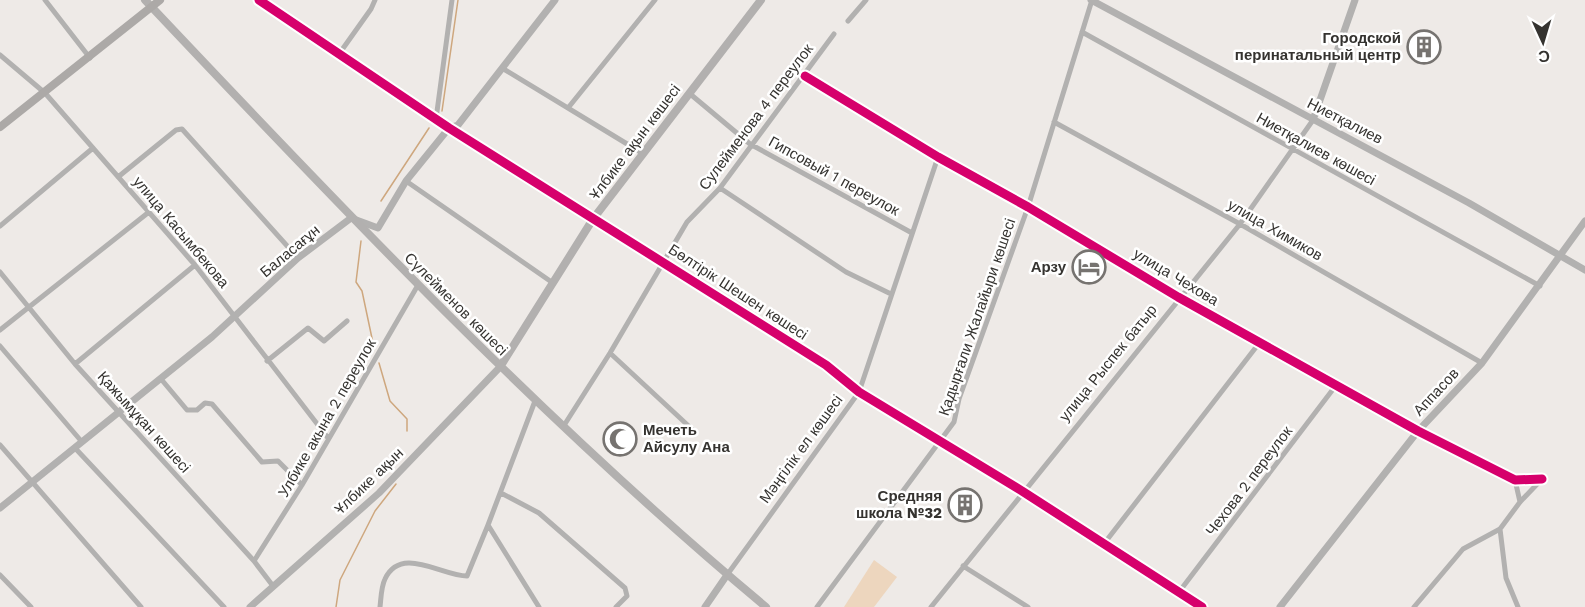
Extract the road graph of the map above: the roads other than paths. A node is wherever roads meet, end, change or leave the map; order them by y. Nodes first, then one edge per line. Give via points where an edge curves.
1 (45, 0) edge
2 (145, 0) edge
3 (160, 0) edge
4 (259, 0) edge
5 (276, 0) edge
6 (375, 0) edge
7 (452, 0) edge
8 (555, 0) edge
9 (656, 0) edge
10 (761, 0) edge
11 (866, 0) edge
12 (1092, 0) edge
13 (1355, 0) edge
14 (153, 8) junction
15 (271, 8) junction
16 (848, 21) dead end
17 (1082, 32) junction
18 (834, 34) dead end
19 (339, 54) junction
20 (0, 55) edge
21 (90, 58) junction
22 (502, 68) junction
23 (805, 76) junction
24 (45, 93) junction
25 (689, 93) junction
26 (568, 108) junction
27 (436, 119) junction
28 (1313, 120) junction
29 (1054, 122) junction
30 (0, 127) edge
31 (449, 128) junction
32 (750, 144) junction
33 (93, 148) junction
34 (1292, 149) junction
35 (642, 153) junction
36 (938, 157) junction
37 (118, 177) junction
38 (406, 181) junction
39 (720, 188) junction
40 (1028, 207) junction
41 (149, 212) junction
42 (351, 218) junction
43 (593, 219) junction
44 (1585, 221) edge
45 (1240, 224) junction
46 (0, 226) edge
47 (912, 233) junction
48 (1558, 256) junction
49 (298, 258) junction
50 (663, 261) junction
51 (195, 265) junction
52 (1585, 270) edge
53 (0, 272) edge
54 (553, 283) junction
55 (418, 285) junction
56 (1540, 286) junction
57 (891, 294) junction
58 (1178, 297) junction
59 (29, 307) junction
60 (235, 317) junction
61 (347, 321) dead end
62 (0, 330) edge
63 (1260, 342) junction
64 (0, 346) edge
65 (610, 353) junction
66 (267, 361) junction
67 (1482, 363) junction
68 (75, 364) junction
69 (500, 367) junction
70 (161, 379) junction
71 (1337, 384) junction
72 (859, 392) junction
73 (535, 401) junction
74 (118, 413) junction
75 (563, 427) junction
76 (694, 431) dead end
77 (1418, 431) junction
78 (328, 438) junction
79 (942, 441) junction
80 (82, 442) junction
81 (0, 445) edge
82 (75, 448) junction
83 (1515, 480) junction
84 (32, 483) junction
85 (302, 485) junction
86 (1022, 491) junction
87 (501, 493) junction
88 (1520, 502) junction
89 (0, 508) edge
90 (488, 525) junction
91 (1500, 529) junction
92 (1103, 545) junction
93 (254, 561) junction
94 (963, 566) junction
95 (0, 575) edge
96 (727, 575) junction
97 (273, 586) junction
98 (1179, 592) junction
99 (32, 607) edge
100 (141, 607) edge
101 (224, 607) edge
102 (250, 607) edge
103 (380, 607) edge
104 (539, 607) edge
105 (616, 607) edge
106 (705, 607) edge
107 (766, 607) edge
108 (817, 607) edge
109 (931, 607) edge
110 (1028, 607) edge
111 (1202, 607) edge
112 (1280, 607) edge
113 (1414, 607) edge
114 (1518, 607) edge

1 - 21 street
2 - 14 main road, Сүлейменов көшесі
3 - 14 main road
4 - 15 street, Бөлтірік Шешен көшесі
5 - 15 street
6 - 19 street
7 - 27 street
8 - 22 street
9 - 26 street
10 - 25 main road, Ұлбике ақын көшесі
11 - 16 street
12 - 17 street, Қадырғали Жалайыри көшесі
12 - 28 street, Ниетқалиев
13 - 28 street, улица Рыспек батыр
14 - 21 main road
14 - 42 main road, Сүлейменов көшесі
15 - 19 street, Бөлтірік Шешен көшесі
17 - 29 street, Қадырғали Жалайыри көшесі
17 - 34 street, Ниетқалиев көшесі
18 - 23 street, Сулейменова 4 переулок
19 - 27 street, Бөлтірік Шешен көшесі
20 - 24 street, улица Касымбекова
21 - 24 main road
22 - 26 street
22 - 31 street via 458,125
23 - 32 street, Сулейменова 4 переулок
23 - 36 street, улица Чехова
24 - 30 main road
24 - 33 street, улица Касымбекова
25 - 32 street, Гипсовый 1 переулок
25 - 35 main road, Ұлбике ақын көшесі
26 - 35 street
27 - 31 street, Бөлтірік Шешен көшесі
28 - 34 street, улица Рыспек батыр
28 - 48 street, Ниетқалиев via 1469,203
29 - 40 street, Қадырғали Жалайыри көшесі
29 - 45 street, улица Химиков
31 - 38 street
31 - 43 street, Бөлтірік Шешен көшесі
32 - 39 street, Сулейменова 4 переулок
32 - 47 street, Гипсовый 1 переулок
33 - 37 street, улица Касымбекова
33 - 46 street
34 - 45 street, улица Рыспек батыр
34 - 56 street, Ниетқалиев көшесі
35 - 43 main road, Ұлбике ақын көшесі
36 - 40 street, улица Чехова
36 - 47 street, Мәңгілік ел көшесі
37 - 41 street, улица Касымбекова
37 - 49 street via 182,129
38 - 42 street via 378,228
38 - 54 street
39 - 50 street, Сулейменова 4 переулок via 687,222
39 - 57 street via 846,272
40 - 58 street, улица Чехова
40 - 79 street, Қадырғали Жалайыри көшесі via 954,422
41 - 51 street, улица Касымбекова
41 - 59 street
42 - 49 street, Баласағұн
42 - 55 main road, Сүлейменов көшесі
43 - 50 street, Бөлтірік Шешен көшесі
43 - 54 main road, Ұлбике ақын көшесі
44 - 48 street, Аппасов
45 - 58 street, улица Рыспек батыр
45 - 67 street, улица Химиков
47 - 57 street, Мәңгілік ел көшесі
48 - 52 street, Ниетқалиев
48 - 56 street, Аппасов
49 - 60 street, Баласағұн
50 - 65 street, Сулейменова 4 переулок
50 - 72 street, Бөлтірік Шешен көшесі via 826,365
51 - 60 street, улица Касымбекова
51 - 68 street
53 - 59 street, Қажымұқан көшесі
54 - 69 main road, Ұлбике ақын көшесі
55 - 69 main road, Сүлейменов көшесі
55 - 78 street, Улбике акына 2 переулок
56 - 67 street, Аппасов
57 - 72 street, Мәңгілік ел көшесі
58 - 63 street, улица Чехова
58 - 86 street, улица Рыспек батыр
59 - 62 street
59 - 68 street, Қажымұқан көшесі
60 - 66 street, улица Касымбекова
60 - 70 street, Баласағұн
61 - 66 street via 324,341 308,328
63 - 71 street, улица Чехова
63 - 92 street
64 - 80 street
65 - 75 street, Сулейменова 4 переулок
65 - 76 street
66 - 78 street, улица Касымбекова
67 - 77 street, Аппасов
68 - 74 street, Қажымұқан көшесі
69 - 73 main road, Сүлейменов көшесі
69 - 97 street, Ұлбике ақын via 379,493
70 - 74 street, Баласағұн
70 - 85 street via 187,410 212,404 261,462 278,461
71 - 77 street, улица Чехова
71 - 98 street, Чехова 2 переулок
72 - 79 street, Бөлтірік Шешен көшесі
72 - 96 street, Мәңгілік ел көшесі
73 - 75 main road, Сүлейменов көшесі
73 - 87 street
74 - 80 street, Баласағұн
74 - 93 street, Қажымұқан көшесі
75 - 96 main road, Сүлейменов көшесі
77 - 83 street, улица Чехова
77 - 112 street, Аппасов
78 - 85 street, Улбике акына 2 переулок
79 - 86 street, Бөлтірік Шешен көшесі
79 - 108 street, Қадырғали Жалайыри көшесі
80 - 82 street, Баласағұн
81 - 84 street
82 - 84 street, Баласағұн
82 - 101 street
83 - 88 street
83 - 88 street, улица Чехова via 1542,479
84 - 89 street, Баласағұн
84 - 100 street
85 - 93 street, Улбике акына 2 переулок
86 - 92 street, Бөлтірік Шешен көшесі
86 - 94 street, улица Рыспек батыр
87 - 90 street
87 - 105 street via 539,513 625,588 627,596
88 - 91 street
90 - 103 street via 466,576 410,562 393,568 385,579
90 - 104 street
91 - 113 street via 1463,549
91 - 114 street via 1506,578
92 - 98 street, Бөлтірік Шешен көшесі
93 - 97 street, Қажымұқан көшесі
94 - 109 street, улица Рыспек батыр
94 - 110 street
95 - 99 street
96 - 106 street, Мәңгілік ел көшесі
96 - 107 main road, Сүлейменов көшесі
97 - 102 street, Ұлбике ақын
98 - 111 street, Бөлтірік Шешен көшесі

